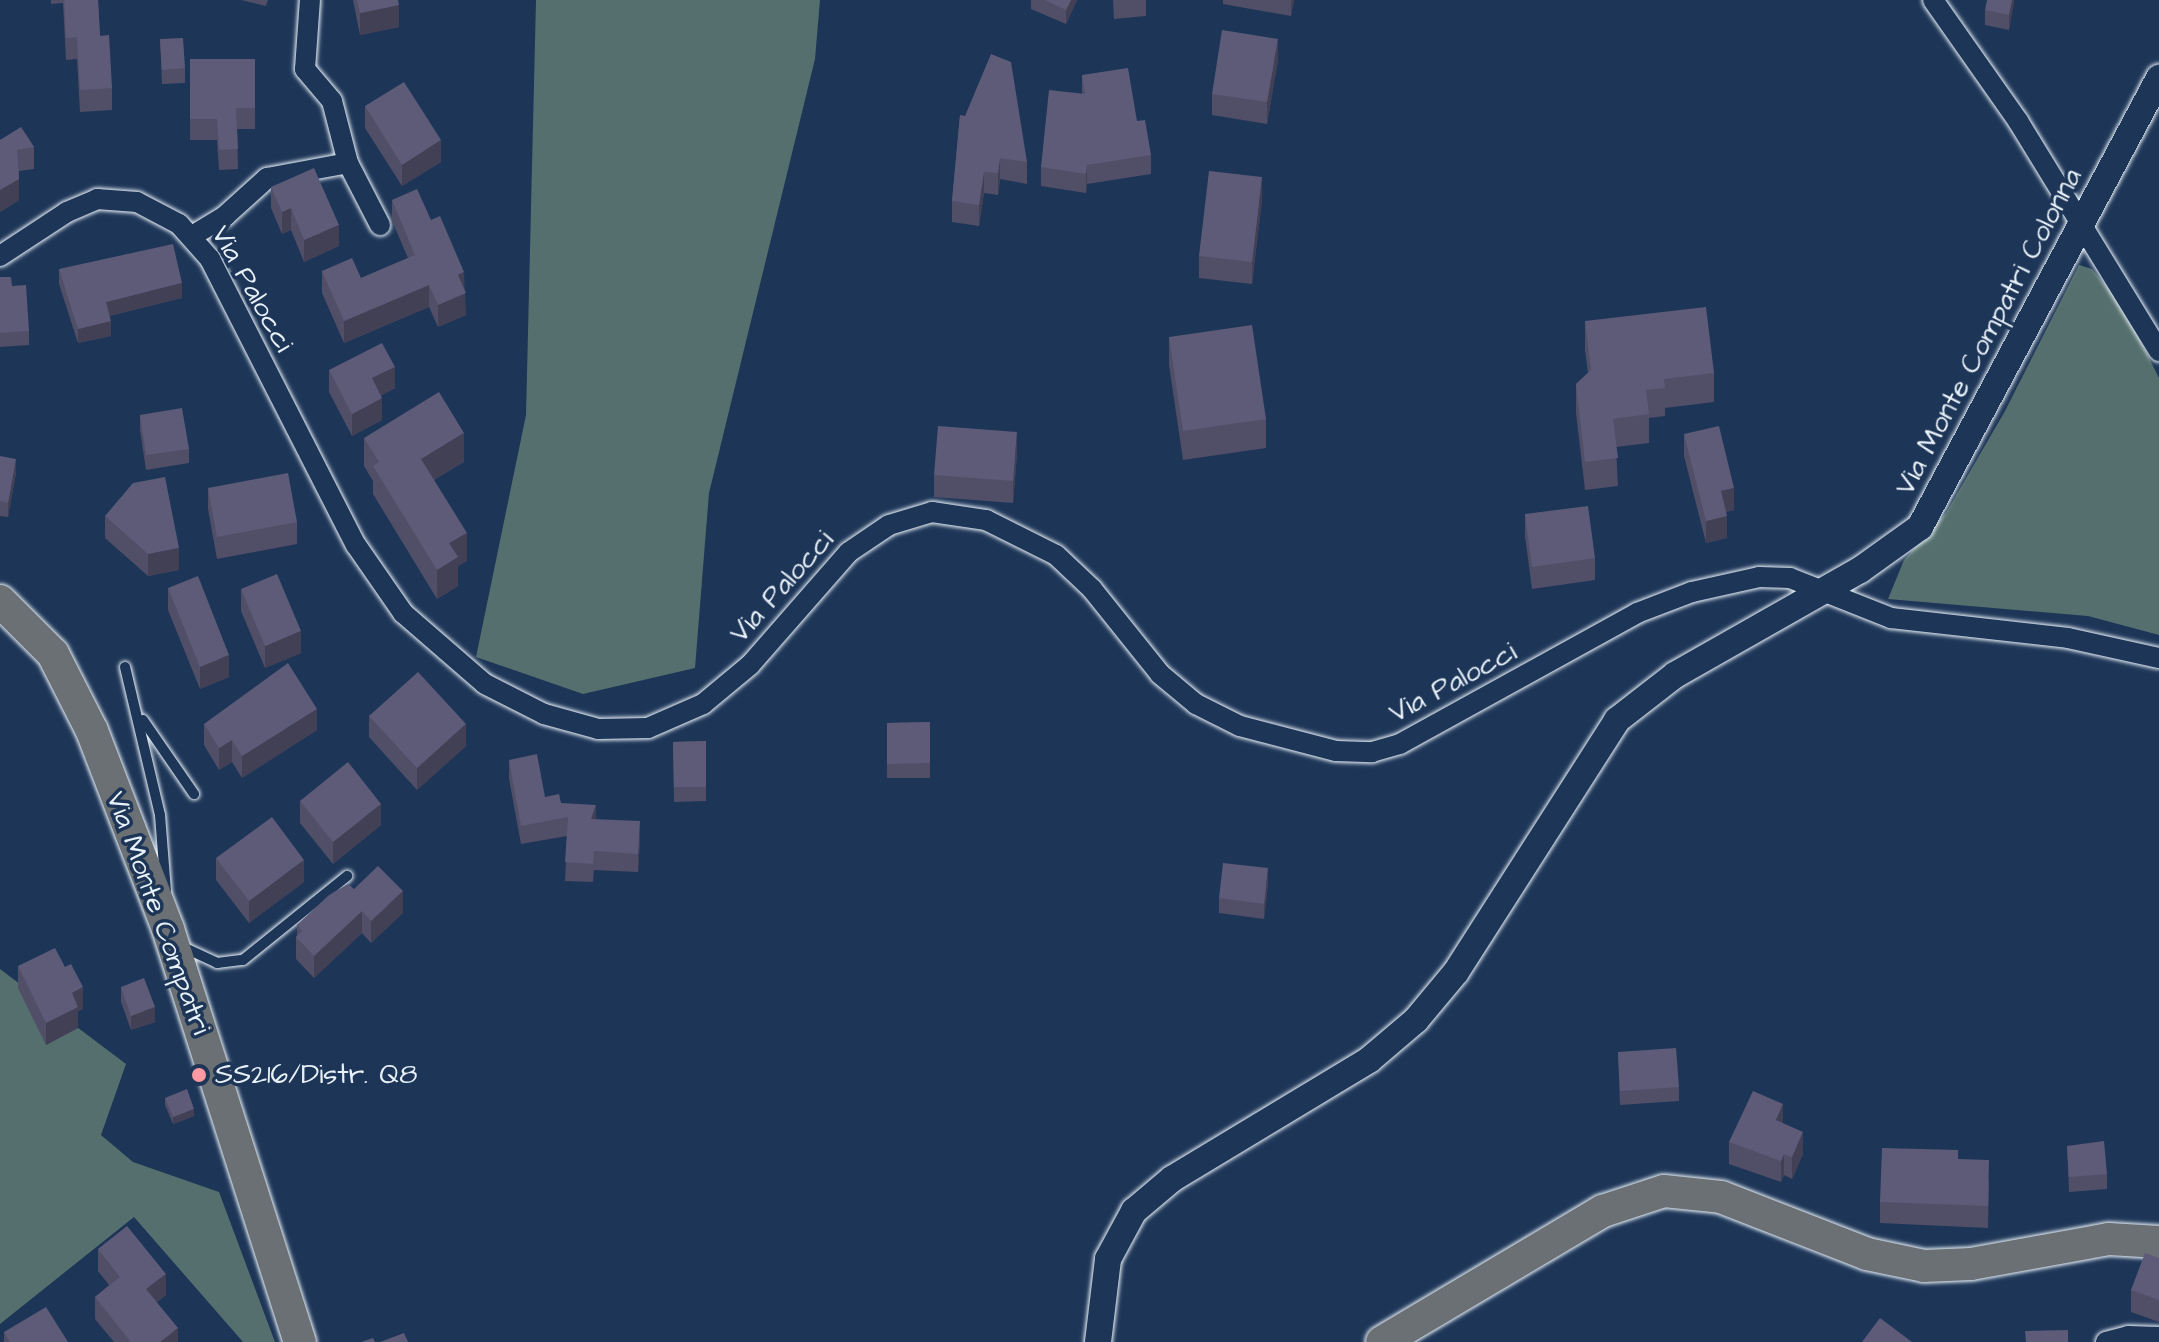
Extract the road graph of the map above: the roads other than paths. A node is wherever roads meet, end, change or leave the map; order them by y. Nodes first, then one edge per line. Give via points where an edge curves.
1 (310, 0) edge
2 (1933, 0) edge
3 (2159, 78) edge
4 (348, 163) junction
5 (380, 225) dead end
6 (2081, 230) junction
7 (192, 236) junction
8 (0, 256) edge
9 (2159, 351) edge
10 (1823, 591) junction
11 (0, 601) edge
12 (2159, 658) edge
13 (125, 667) dead end
14 (138, 714) junction
15 (194, 794) dead end
16 (347, 876) dead end
17 (169, 933) junction
18 (2159, 1242) edge
19 (2159, 1337) edge
20 (300, 1342) edge
21 (1098, 1342) edge
22 (1382, 1342) edge
23 (2106, 1342) edge

1 - 4 street via 305,69 332,101
2 - 6 street via 2018,121
3 - 6 street, Via Monte Compatri Colonna
4 - 5 street
4 - 7 street via 267,178 225,216
6 - 9 street
6 - 10 street, Via Monte Compatri Colonna via 1925,521 1890,552
7 - 8 street, Via Palocci via 137,202 97,199 72,209
7 - 10 street, Via Palocci via 210,259 356,545 396,604 430,641 485,684 576,725 639,730 692,710 750,665 849,552 889,525 932,512 997,524 1056,555 1092,589 1160,674 1210,712 1303,745 1345,752 1400,744 1627,618 1682,595 1774,576
10 - 12 street, Via Palocci via 1891,618 2048,635
10 - 21 street, Via Monte Compatri Colonna via 1675,675 1617,720 1456,972 1400,1035 1354,1070 1172,1179 1134,1211 1108,1259
11 - 17 main road, Via Monte Compatri via 53,654 73,688
13 - 14 lane
14 - 15 lane
14 - 17 lane via 164,842
16 - 17 lane via 243,960 217,963
17 - 20 main road, Via Monte Compatri
18 - 22 main road via 2109,1239 1971,1264 1924,1266 1867,1254 1721,1197 1664,1191 1603,1211
19 - 23 street

